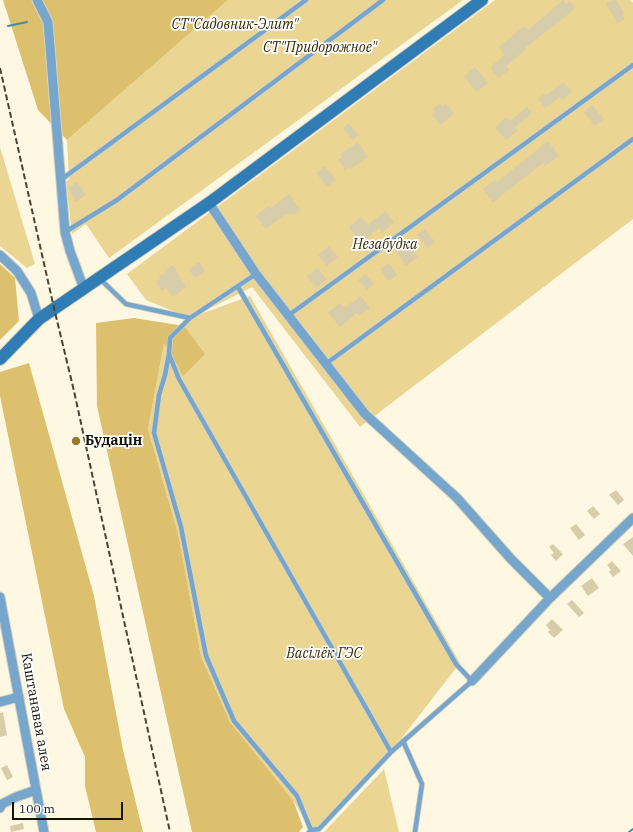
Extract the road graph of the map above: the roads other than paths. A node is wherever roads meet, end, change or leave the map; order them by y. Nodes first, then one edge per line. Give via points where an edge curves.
1 (36, 0) edge
2 (306, 0) edge
3 (383, 0) edge
4 (482, 0) edge
5 (633, 65) edge
6 (633, 140) edge
7 (62, 179) junction
8 (209, 203) junction
9 (65, 232) junction
10 (0, 255) edge
11 (256, 274) junction
12 (100, 278) junction
13 (238, 287) junction
14 (84, 289) junction
15 (289, 315) junction
16 (190, 318) junction
17 (39, 319) junction
18 (169, 354) junction
19 (0, 359) edge
20 (327, 363) junction
21 (633, 518) edge
22 (0, 597) edge
23 (550, 598) junction
24 (1, 610) edge
25 (472, 681) junction
26 (19, 697) junction
27 (0, 702) edge
28 (403, 741) junction
29 (391, 752) junction
30 (36, 790) junction
31 (0, 808) edge
32 (310, 831) edge
33 (44, 832) edge
34 (415, 832) edge

1 - 7 street via 48,22
2 - 7 lane
3 - 9 lane via 117,200
4 - 8 street
5 - 15 lane
6 - 20 lane
7 - 9 street
8 - 11 street
8 - 12 street
9 - 14 street
10 - 17 street via 17,271 32,293
11 - 13 lane
11 - 15 street
12 - 14 street
12 - 16 lane via 126,304
13 - 16 lane
13 - 25 lane via 456,664
14 - 17 street
15 - 20 street
16 - 18 lane via 170,338
17 - 19 street
18 - 29 lane via 179,379
18 - 32 lane via 159,395 154,433 181,527 206,656 234,721 297,796
20 - 23 street via 365,414 457,498
21 - 23 street
22 - 24 street, Каштанавая алея
23 - 25 street
24 - 26 street, Каштанавая алея
25 - 28 lane
26 - 27 street
26 - 30 street, Каштанавая алея
28 - 29 lane
28 - 34 lane via 422,784
29 - 32 lane via 319,829
30 - 31 street via 2,804
30 - 33 street, Каштанавая алея

